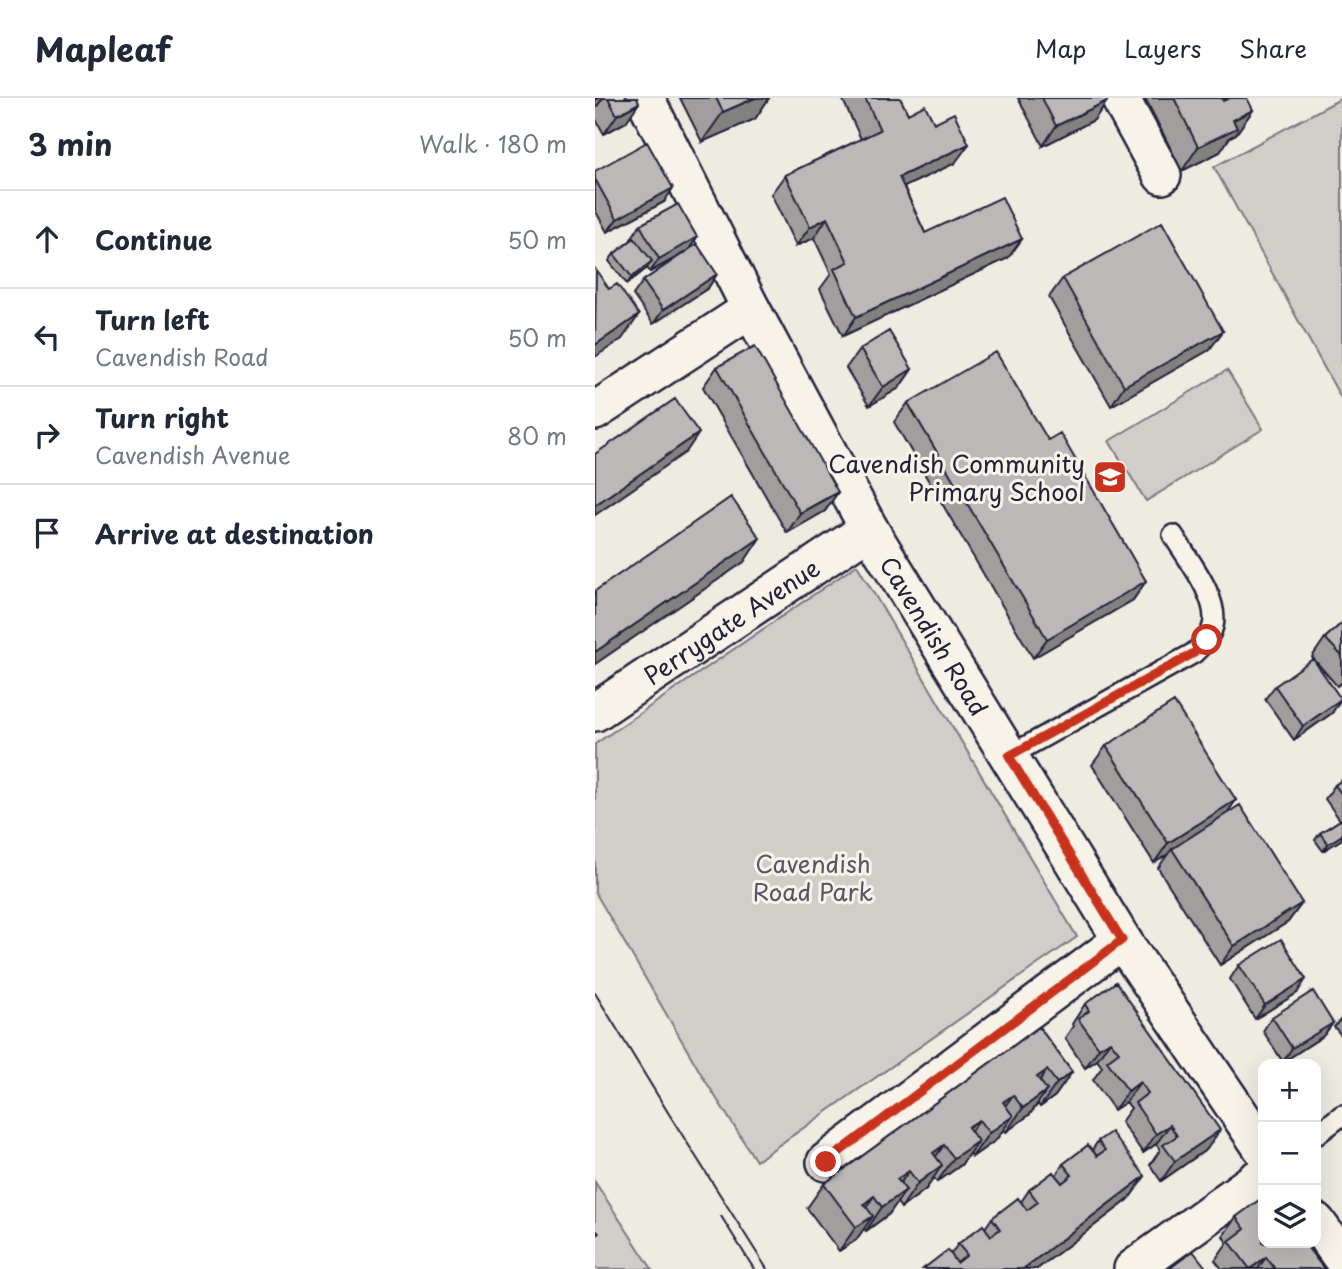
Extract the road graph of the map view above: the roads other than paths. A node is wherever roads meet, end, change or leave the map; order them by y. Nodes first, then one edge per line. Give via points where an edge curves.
1 (645, 98) edge
2 (1120, 98) edge
3 (1162, 175) dead end
4 (751, 309) junction
5 (595, 411) edge
6 (869, 529) junction
7 (1174, 535) dead end
8 (595, 712) edge
9 (1009, 756) junction
10 (1122, 940) junction
11 (1342, 1115) edge
12 (1321, 1131) edge
13 (1258, 1142) edge
14 (826, 1162) dead end
15 (1258, 1179) edge
16 (1321, 1229) edge
17 (1342, 1258) edge
18 (1133, 1269) edge

1 - 4 street, Cavendish Road
2 - 3 street
4 - 5 street
4 - 6 street, Cavendish Road
6 - 8 street, Perrygate Avenue
6 - 9 street, Cavendish Road
7 - 9 lane via 1211,597 1215,613 1207,640 1194,653
9 - 10 street, Cavendish Road
10 - 13 street, Cavendish Road
10 - 14 street
11 - 12 lane
15 - 18 street
16 - 17 street

